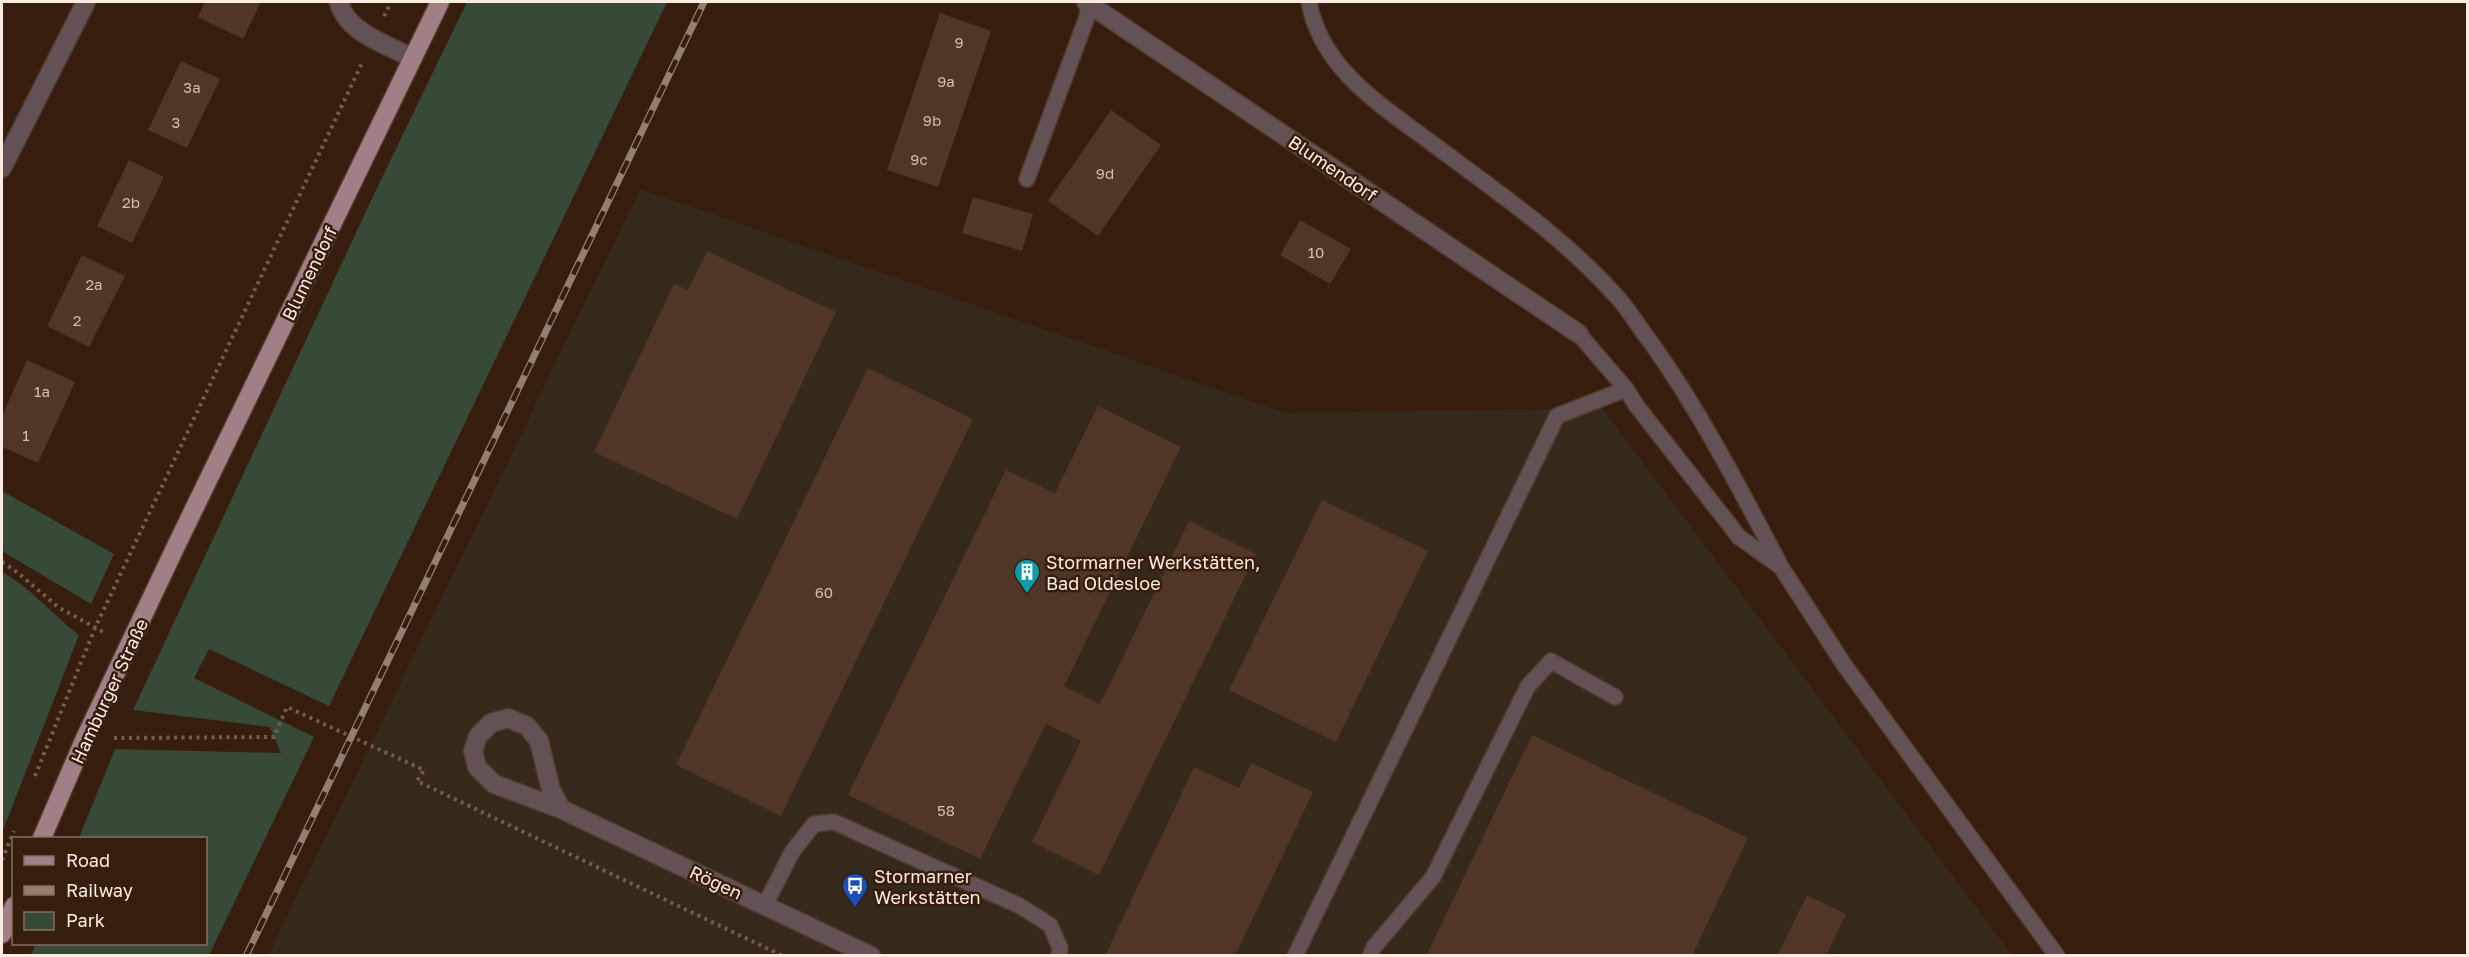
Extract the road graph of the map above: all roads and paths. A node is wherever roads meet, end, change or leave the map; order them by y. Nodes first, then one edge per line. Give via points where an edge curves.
1 (86, 2) edge
2 (339, 2) edge
3 (391, 2) edge
4 (440, 2) edge
5 (1088, 2) edge
6 (1309, 2) edge
7 (374, 38) junction
8 (413, 58) junction
9 (2, 168) edge
10 (1027, 179) dead end
11 (1580, 334) joint
12 (1626, 389) junction
13 (177, 544) joint
14 (2, 562) edge
15 (1781, 567) junction
16 (95, 628) junction
17 (1615, 697) dead end
18 (55, 727) junction
19 (85, 738) junction
20 (35, 778) dead end
21 (561, 809) junction
22 (14, 830) dead end
23 (42, 837) edge
24 (2, 860) edge
25 (765, 905) junction
26 (12, 911) edge
27 (2, 934) edge
28 (783, 956) edge
29 (871, 956) edge
30 (1059, 956) edge
31 (1295, 956) edge
32 (1370, 956) edge
33 (2057, 956) edge

1 - 9 street
2 - 7 street via 350,23
3 - 7 path
4 - 8 main road, Blumendorf
5 - 10 lane via 1087,17
5 - 11 street, Blumendorf
6 - 15 lane via 1311,15 1333,60 1366,94 1563,242 1618,298 1673,374
7 - 8 street
7 - 16 path
8 - 13 main road, Blumendorf
11 - 12 lane
12 - 15 lane via 1739,537
12 - 31 lane via 1557,416
13 - 19 main road, Hamburger Straße
14 - 16 path via 58,607
15 - 33 lane via 1845,666
16 - 18 path
17 - 32 lane via 1551,662 1528,686 1433,877
18 - 19 path
18 - 20 path
19 - 23 main road, Hamburger Straße
19 - 28 path via 274,737 287,707 424,770 417,781
21 - 21 street, Rögen via 494,784 477,767 473,751 478,736 491,723 508,718 527,726 538,741 551,790
21 - 25 street, Rögen
22 - 24 path
25 - 29 street, Rögen
25 - 30 lane via 792,852 814,824 834,822 1020,906 1050,925 1060,948
26 - 27 main road

